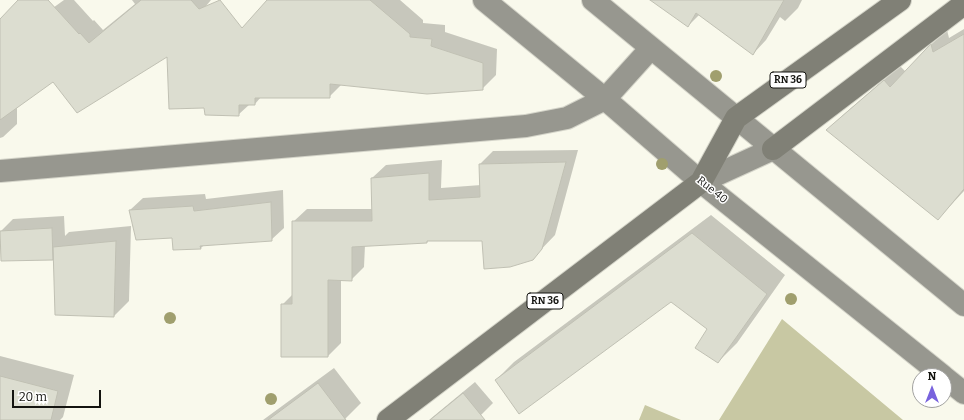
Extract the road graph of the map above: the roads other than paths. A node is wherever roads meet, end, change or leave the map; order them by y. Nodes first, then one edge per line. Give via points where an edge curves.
1 (484, 0) edge
2 (593, 0) edge
3 (900, 0) edge
4 (964, 4) edge
5 (651, 48) junction
6 (604, 99) junction
7 (736, 118) junction
8 (773, 149) junction
9 (0, 171) edge
10 (701, 182) junction
11 (964, 305) edge
12 (932, 368) edge
13 (952, 384) edge
14 (964, 393) edge
15 (388, 420) edge

1 - 6 main road, Rue 40
2 - 5 main road
3 - 7 main road, RN 36
4 - 8 main road, RN 36
5 - 6 main road
5 - 7 main road
6 - 9 main road via 567,118 526,126
6 - 10 main road, Rue 40
7 - 8 main road
7 - 10 main road, RN 36
8 - 10 main road, RN 36
8 - 11 main road
10 - 12 main road, Rue 40
10 - 15 main road, RN 36
13 - 14 main road, Rue 40

